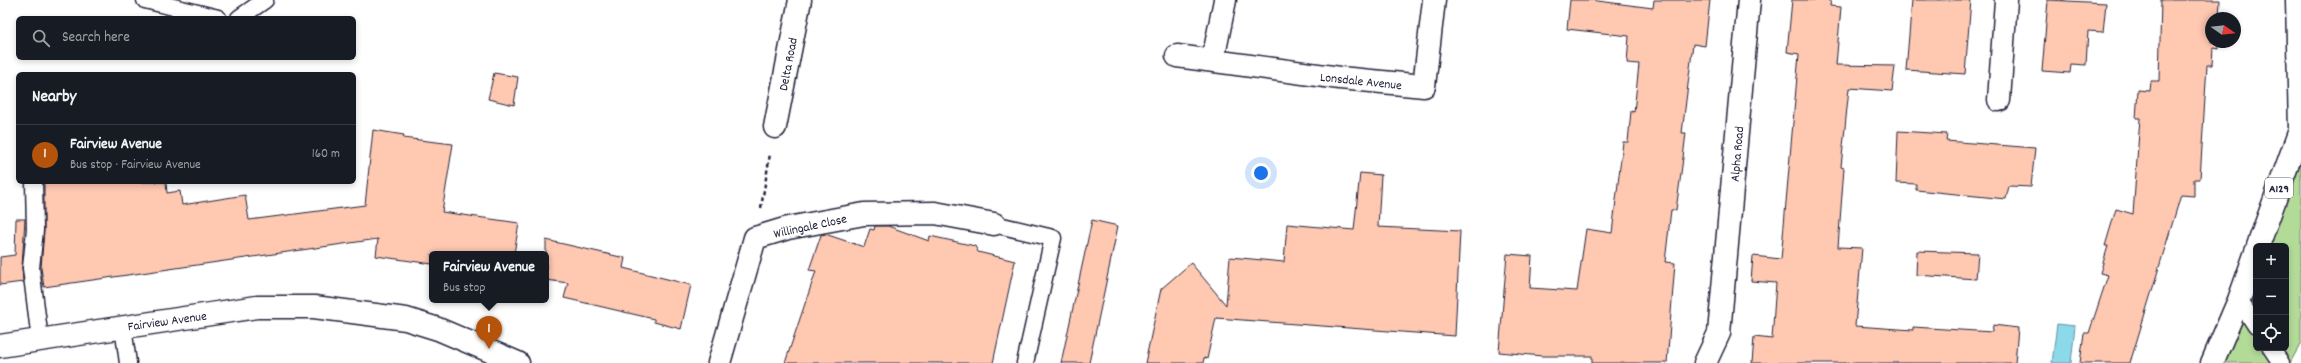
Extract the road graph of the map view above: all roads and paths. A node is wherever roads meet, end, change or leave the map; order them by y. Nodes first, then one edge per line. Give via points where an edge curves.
1 (146, 0) edge
2 (265, 0) edge
3 (800, 0) edge
4 (1225, 0) edge
5 (1434, 0) edge
6 (1749, 0) edge
7 (2006, 0) edge
8 (2297, 0) edge
9 (210, 16) edge
10 (242, 16) edge
11 (1177, 56) dead end
12 (1213, 60) junction
13 (1999, 100) dead end
14 (775, 127) joint
15 (34, 184) edge
16 (994, 224) joint
17 (755, 238) junction
18 (2259, 243) edge
19 (2253, 260) edge
20 (2239, 300) junction
21 (2253, 321) edge
22 (123, 327) junction
23 (40, 340) junction
24 (0, 346) edge
25 (2273, 351) edge
26 (486, 356) edge
27 (128, 363) edge
28 (518, 363) edge
29 (719, 363) edge
30 (1025, 363) edge
31 (1705, 363) edge
32 (2212, 363) edge
33 (2281, 363) edge

1 - 9 lane
2 - 10 lane
3 - 14 street, Delta Road
4 - 12 street
5 - 12 street, Lonsdale Avenue via 1424,86 1340,78
6 - 31 street, Alpha Road via 1719,333
7 - 13 street
8 - 18 street, A129 via 2300,130
11 - 12 street, Lonsdale Avenue
14 - 17 path
15 - 23 lane via 35,230 31,268
16 - 17 street, Willingale Close via 935,213 864,214 788,228
16 - 30 lane via 1053,238
17 - 29 street, Willingale Close
19 - 20 street
20 - 21 lane
20 - 32 street
22 - 23 street, Fairview Avenue
22 - 26 street, Fairview Avenue via 257,307 314,307 406,319 438,329
22 - 27 lane
23 - 24 street, Fairview Avenue
25 - 33 lane
26 - 28 street, Fairview Avenue

